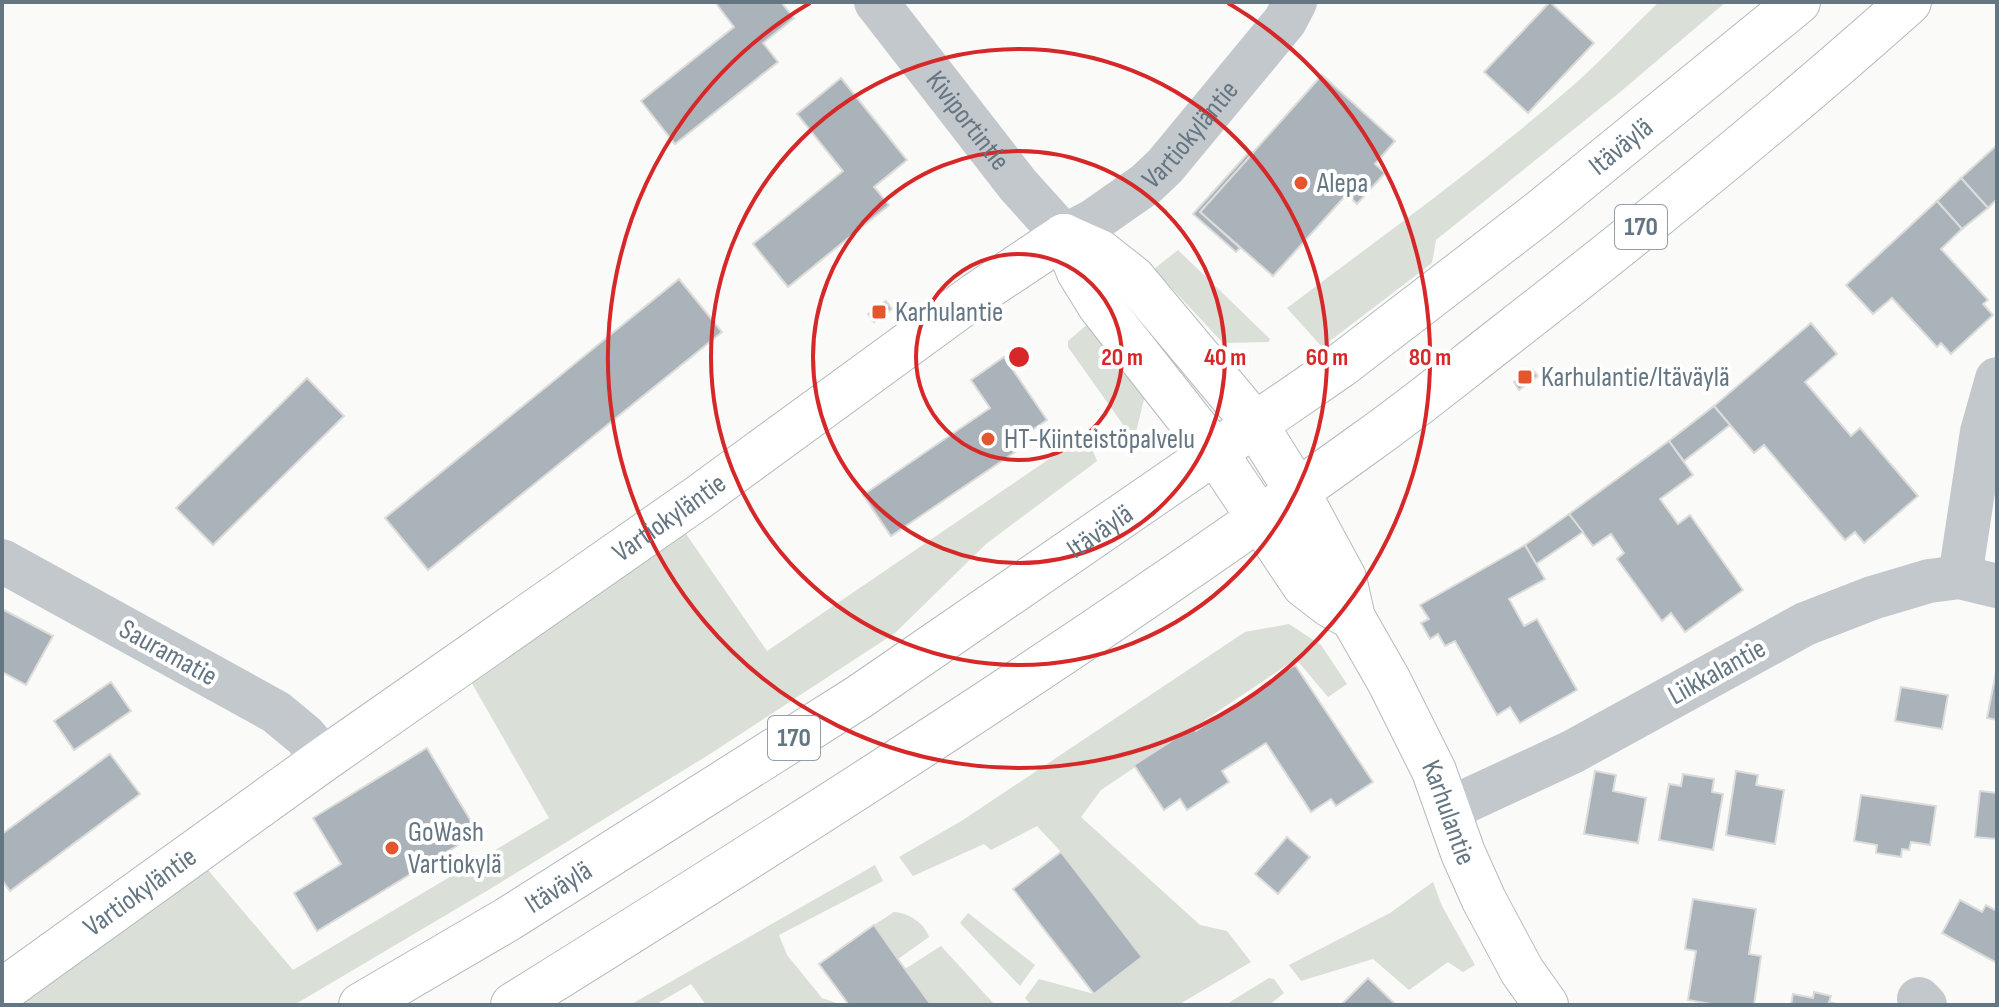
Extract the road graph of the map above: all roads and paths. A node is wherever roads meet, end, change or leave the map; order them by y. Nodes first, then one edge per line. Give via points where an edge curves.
1 (876, 2) edge
2 (1295, 2) edge
3 (1798, 2) edge
4 (1909, 2) edge
5 (1064, 236) junction
6 (1997, 379) edge
7 (1255, 424) junction
8 (1215, 452) junction
9 (1297, 491) junction
10 (1260, 518) junction
11 (2, 561) edge
12 (1978, 581) edge
13 (1353, 618) junction
14 (324, 759) junction
15 (1449, 809) junction
16 (2, 991) edge
17 (361, 1005) edge
18 (513, 1005) edge
19 (1546, 1005) edge

1 - 5 street, Kiviportintie
2 - 5 street, Vartiokyläntie via 1165,166 1116,206
3 - 7 main road, Itäväylä / 170 via 1539,213 1340,366
4 - 9 main road, 170 via 1586,273
5 - 7 main road, Kiviportintie via 1100,252 1133,278
5 - 8 main road, Kiviportintie via 1100,306
5 - 14 main road, Vartiokyläntie
6 - 12 street via 1982,432
7 - 8 main road, Itäväylä / 170
7 - 9 main road, Karhulantie
8 - 10 main road, Karhulantie
8 - 17 main road, Itäväylä / 170 via 859,697 522,911
9 - 10 main road, 170
9 - 13 main road, Karhulantie via 1344,578
10 - 13 main road, Karhulantie via 1304,585
10 - 18 main road, 170 via 788,833
11 - 14 street, Sauramatie via 276,712
12 - 15 street, Liikkalantie via 1929,581 1805,624 1572,752
13 - 15 main road, Karhulantie
14 - 16 main road, Vartiokyläntie
15 - 19 main road, Karhulantie via 1484,900

